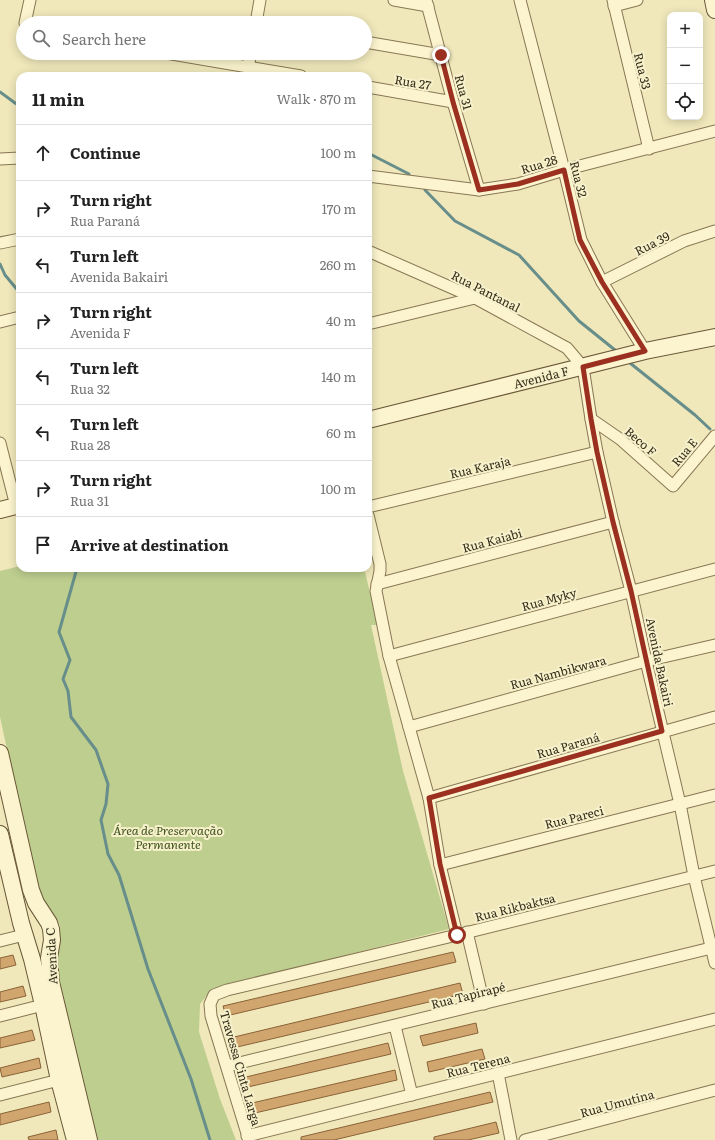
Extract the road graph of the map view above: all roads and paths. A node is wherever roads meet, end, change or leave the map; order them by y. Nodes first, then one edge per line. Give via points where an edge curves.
1 (30, 0) edge
2 (260, 0) edge
3 (394, 0) edge
4 (520, 0) edge
5 (637, 0) edge
6 (712, 0) edge
7 (427, 3) edge
8 (613, 3) edge
9 (715, 10) edge
10 (27, 16) edge
11 (257, 16) edge
12 (372, 43) edge
13 (441, 55) junction
14 (207, 60) edge
15 (250, 60) edge
16 (248, 67) junction
17 (277, 72) edge
18 (372, 88) edge
19 (453, 102) junction
20 (715, 131) edge
21 (649, 148) junction
22 (16, 158) edge
23 (0, 159) edge
24 (564, 170) junction
25 (372, 177) edge
26 (479, 190) junction
27 (715, 231) edge
28 (16, 240) edge
29 (0, 244) edge
30 (372, 253) edge
31 (602, 282) junction
32 (475, 298) junction
33 (16, 318) edge
34 (0, 322) edge
35 (372, 323) edge
36 (715, 337) edge
37 (645, 351) junction
38 (583, 367) junction
39 (372, 419) edge
40 (591, 419) junction
41 (715, 436) edge
42 (0, 443) edge
43 (597, 452) junction
44 (673, 486) joint
45 (16, 499) edge
46 (16, 506) edge
47 (372, 506) edge
48 (0, 510) edge
49 (613, 522) junction
50 (372, 531) edge
51 (715, 569) edge
52 (377, 584) junction
53 (631, 591) junction
54 (715, 645) edge
55 (389, 656) junction
56 (646, 661) junction
57 (715, 717) edge
58 (409, 727) junction
59 (662, 731) junction
60 (0, 753) edge
61 (715, 794) edge
62 (429, 798) junction
63 (680, 804) junction
64 (0, 834) edge
65 (440, 864) junction
66 (715, 871) edge
67 (694, 876) junction
68 (42, 912) junction
69 (462, 934) junction
70 (25, 936) junction
71 (0, 941) edge
72 (52, 944) junction
73 (713, 948) edge
74 (715, 963) edge
75 (210, 1004) joint
76 (484, 1004) junction
77 (43, 1005) junction
78 (0, 1016) edge
79 (715, 1019) edge
80 (395, 1026) junction
81 (227, 1066) junction
82 (498, 1073) junction
83 (59, 1080) junction
84 (715, 1090) edge
85 (0, 1095) edge
86 (412, 1095) junction
87 (248, 1138) edge
88 (75, 1140) edge
89 (89, 1140) edge
90 (511, 1140) edge
91 (525, 1140) edge

1 - 10 street
2 - 11 street
3 - 7 street
4 - 24 street, Rua 32
5 - 8 street
6 - 9 street
7 - 13 street, Rua 31
8 - 21 street, Rua 33
12 - 13 street
13 - 19 street, Rua 31
14 - 16 street
15 - 16 street
16 - 17 street
18 - 19 street, Rua 27
19 - 26 street, Rua 31
20 - 21 street, Rua 28
21 - 24 street, Rua 28
22 - 23 street
24 - 26 street, Rua 28 via 518,184
24 - 31 street, Rua 32 via 580,240
25 - 26 street, Rua 28
27 - 31 street, Rua 39 via 684,241
28 - 29 street
30 - 32 street, Rua Pantanal
31 - 37 street, Rua 32
32 - 35 street
32 - 38 street, Rua Pantanal via 567,348
33 - 34 street
36 - 37 street, Avenida F
37 - 38 street, Avenida F
38 - 39 street, Avenida F
38 - 40 street, Avenida Bakairi
40 - 43 street, Avenida Bakairi
40 - 44 street, Beco F via 620,439
41 - 44 street, Rua E
42 - 45 street
43 - 47 street, Rua Karaja
43 - 49 street, Avenida Bakairi
46 - 48 street
49 - 52 street, Rua Kaiabi
49 - 53 street, Avenida Bakairi
50 - 52 street via 380,564
51 - 53 street, Rua Myky
52 - 55 street via 376,591
53 - 55 street, Rua Myky
53 - 56 street, Avenida Bakairi
54 - 56 street, Rua Nambikwara
55 - 58 street
56 - 58 street, Rua Nambikwara
56 - 59 street, Avenida Bakairi
57 - 59 street, Rua Paraná
58 - 62 street
59 - 62 street, Rua Paraná
59 - 63 street, Avenida Bakairi
60 - 68 street, Avenida C via 27,876 36,903
61 - 63 street, Rua Pareci
62 - 65 street
63 - 65 street, Rua Pareci
63 - 67 street, Avenida Bakairi
64 - 70 street, Avenida C
65 - 69 street
66 - 67 street, Rua Rikbaktsa
67 - 69 street, Rua Rikbaktsa
67 - 73 street, Avenida Bakairi
68 - 70 street via 24,918
68 - 72 street, Avenida C via 51,928
69 - 75 street, Rua Rikbaktsa via 227,990 214,995
69 - 76 street
70 - 71 street
70 - 72 street via 34,953 43,953
70 - 77 street, Avenida C
72 - 89 street, Avenida C via 51,982
73 - 74 street, Avenida Bakairi
73 - 76 street, Rua Tapirapé
75 - 81 street, Travessa Cinta Larga via 210,1016
76 - 80 street, Rua Tapirapé
77 - 78 street
77 - 83 street, Avenida C
79 - 82 street, Rua Terena
80 - 81 street, Rua Tapirapé
80 - 86 street
81 - 87 street, Travessa Cinta Larga
82 - 86 street, Rua Terena
82 - 90 street
83 - 85 street
83 - 88 street, Avenida C
84 - 91 street, Rua Umutina
86 - 87 street, Rua Terena

